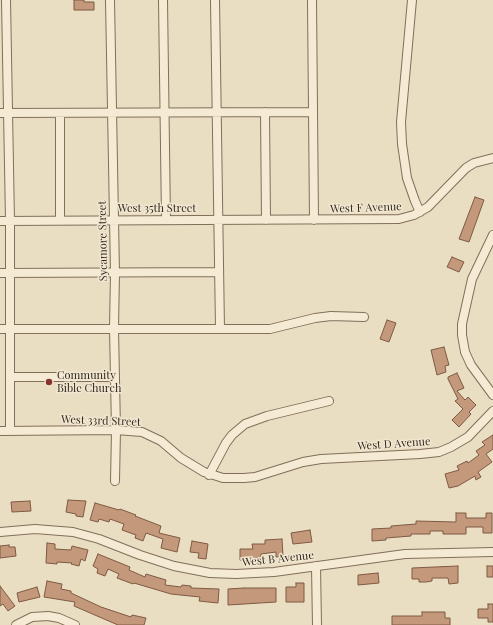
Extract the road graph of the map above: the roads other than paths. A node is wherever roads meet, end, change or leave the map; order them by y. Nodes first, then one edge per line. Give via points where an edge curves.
1 (6, 0) edge
2 (110, 0) edge
3 (163, 0) edge
4 (215, 0) edge
5 (312, 0) edge
6 (412, 0) edge
7 (216, 111) junction
8 (111, 112) junction
9 (164, 112) junction
10 (265, 112) junction
11 (312, 112) junction
12 (4, 113) edge
13 (60, 113) junction
14 (493, 158) edge
15 (420, 212) junction
16 (60, 220) junction
17 (114, 220) junction
18 (166, 220) junction
19 (218, 220) junction
20 (266, 220) junction
21 (314, 220) junction
22 (0, 221) edge
23 (10, 221) junction
24 (493, 235) edge
25 (219, 272) junction
26 (0, 273) edge
27 (9, 273) junction
28 (115, 273) junction
29 (364, 317) dead end
30 (0, 328) edge
31 (10, 328) junction
32 (114, 328) junction
33 (220, 329) junction
34 (11, 377) junction
35 (115, 377) junction
36 (493, 395) edge
37 (329, 401) dead end
38 (493, 411) edge
39 (116, 430) junction
40 (0, 431) edge
41 (10, 431) junction
42 (282, 468) joint
43 (209, 475) junction
44 (115, 481) dead end
45 (0, 532) edge
46 (493, 552) edge
47 (316, 566) junction
48 (16, 625) edge
49 (75, 625) edge
50 (317, 625) edge

1 - 12 street
2 - 8 street, Sycamore Street
3 - 9 street
4 - 7 street
5 - 11 street
6 - 15 street via 401,122 407,178
7 - 9 street
7 - 10 street
7 - 19 street
8 - 9 street
8 - 13 street
8 - 17 street, Sycamore Street
9 - 18 street
10 - 11 street
10 - 20 street
11 - 21 street
12 - 13 street
12 - 23 street
13 - 16 street
14 - 15 street, West F Avenue via 466,168
15 - 21 street, West F Avenue via 399,219
16 - 17 street, West 35th Street
16 - 23 street, West 35th Street
17 - 18 street, West 35th Street
17 - 28 street, Sycamore Street
18 - 19 street, West 35th Street
19 - 20 street, West 35th Street
19 - 25 street
20 - 21 street, West 35th Street
22 - 23 street, West 35th Street
23 - 27 street
24 - 36 street via 472,279 462,335 465,352 471,365
25 - 28 street
25 - 33 street
26 - 27 street
27 - 28 street
27 - 31 street
28 - 32 street, Sycamore Street
29 - 33 street via 330,316 270,329
30 - 31 street
31 - 32 street
31 - 34 street
32 - 33 street
32 - 35 street, Sycamore Street
34 - 35 street
34 - 41 street
35 - 39 street, Sycamore Street
37 - 43 street via 245,424 229,439
38 - 42 street, West D Avenue via 468,437 439,452 321,459
39 - 41 street, West 33rd Street
39 - 43 street, West 33rd Street via 151,436 161,441 192,467
39 - 44 street, Sycamore Street
40 - 41 street, West 33rd Street
42 - 43 street, West 33rd Street via 255,477 223,478
45 - 47 street, West B Avenue via 35,529 73,532 160,562 210,573 250,574
46 - 47 street, West B Avenue via 405,554
47 - 50 street
48 - 49 street via 32,617 48,616

